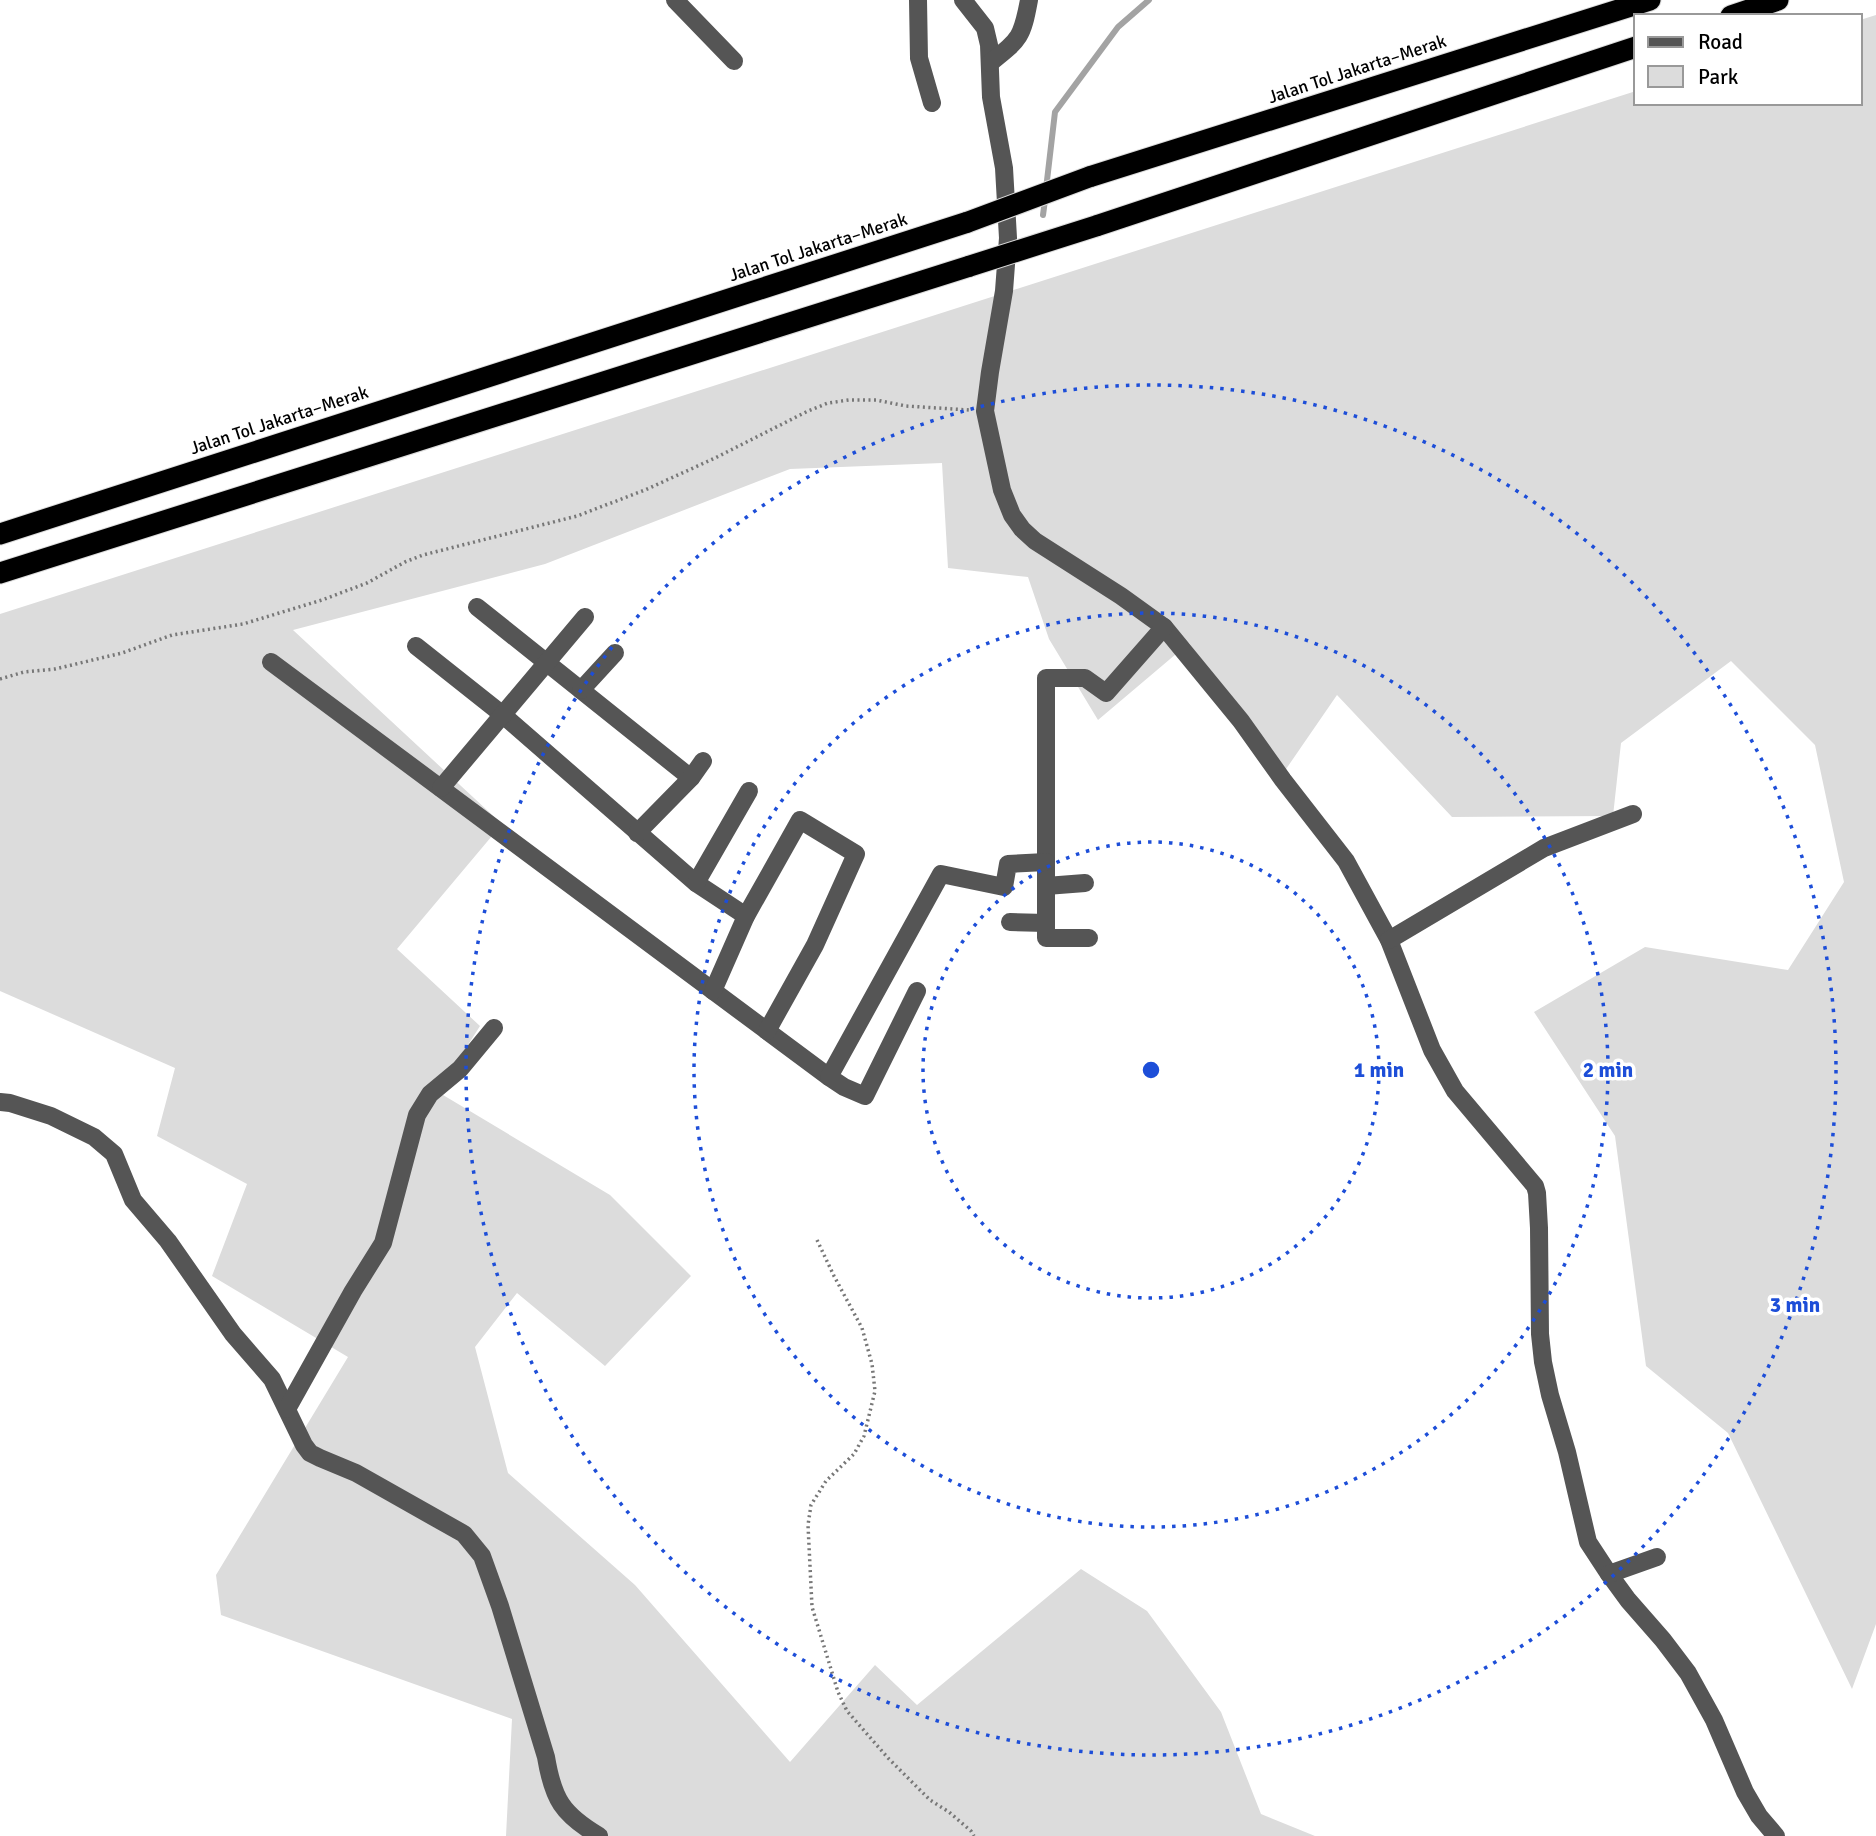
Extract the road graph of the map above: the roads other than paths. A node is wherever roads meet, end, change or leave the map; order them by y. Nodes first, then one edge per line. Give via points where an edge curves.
1 (675, 0) edge
2 (918, 0) edge
3 (963, 0) edge
4 (1029, 0) edge
5 (1650, 0) edge
6 (1778, 0) edge
7 (1737, 14) edge
8 (1634, 48) edge
9 (734, 61) dead end
10 (990, 63) junction
11 (932, 103) dead end
12 (0, 534) edge
13 (0, 573) edge
14 (477, 607) dead end
15 (585, 617) dead end
16 (1164, 627) junction
17 (416, 646) dead end
18 (615, 653) dead end
19 (271, 662) dead end
20 (547, 662) junction
21 (581, 690) junction
22 (503, 715) junction
23 (703, 761) dead end
24 (691, 778) junction
25 (441, 788) junction
26 (749, 791) dead end
27 (1633, 814) dead end
28 (637, 833) junction
29 (1046, 862) junction
30 (696, 883) junction
31 (1085, 883) dead end
32 (1046, 886) junction
33 (746, 916) junction
34 (1010, 922) dead end
35 (1046, 923) junction
36 (1089, 938) dead end
37 (1389, 940) junction
38 (713, 991) junction
39 (917, 991) dead end
40 (494, 1028) dead end
41 (767, 1031) junction
42 (829, 1077) junction
43 (0, 1102) edge
44 (287, 1409) junction
45 (1657, 1557) dead end
46 (1609, 1574) junction
47 (599, 1836) edge
48 (1776, 1836) edge

1 - 9 street
2 - 11 street via 919,58
3 - 10 street via 985,28
4 - 10 street via 1018,38
5 - 12 highway, Jalan Tol Jakarta–Merak, bridge via 1089,177 968,222
6 - 7 highway
8 - 13 highway, bridge via 1096,226
10 - 16 street via 1008,238 985,411 1002,490 1012,515 1034,541
14 - 20 street
15 - 20 street
16 - 29 street via 1106,693 1085,678 1046,678
16 - 37 street via 1346,860
17 - 22 street
18 - 21 street
19 - 25 street
20 - 21 street
20 - 22 street
21 - 24 street
22 - 25 street
22 - 28 street
23 - 24 street
24 - 28 street
25 - 38 street
26 - 30 street
27 - 37 street via 1544,848
28 - 30 street
29 - 32 street
29 - 42 street via 1008,864 1004,887 941,874
30 - 33 street
31 - 32 street
32 - 35 street
33 - 38 street
33 - 41 street via 800,820 856,854 815,945
34 - 35 street
35 - 36 street via 1046,938
37 - 46 street via 1432,1050 1455,1091 1535,1186 1543,1362 1588,1542
38 - 41 street
39 - 42 street via 865,1096
40 - 44 street via 460,1069 430,1094 417,1115 383,1243
41 - 42 street
43 - 44 street via 51,1116 94,1137 114,1154 133,1200 272,1380
44 - 47 street via 310,1453 426,1511 464,1534 482,1556 556,1798 570,1817
45 - 46 street
46 - 48 street via 1688,1673 1745,1792

